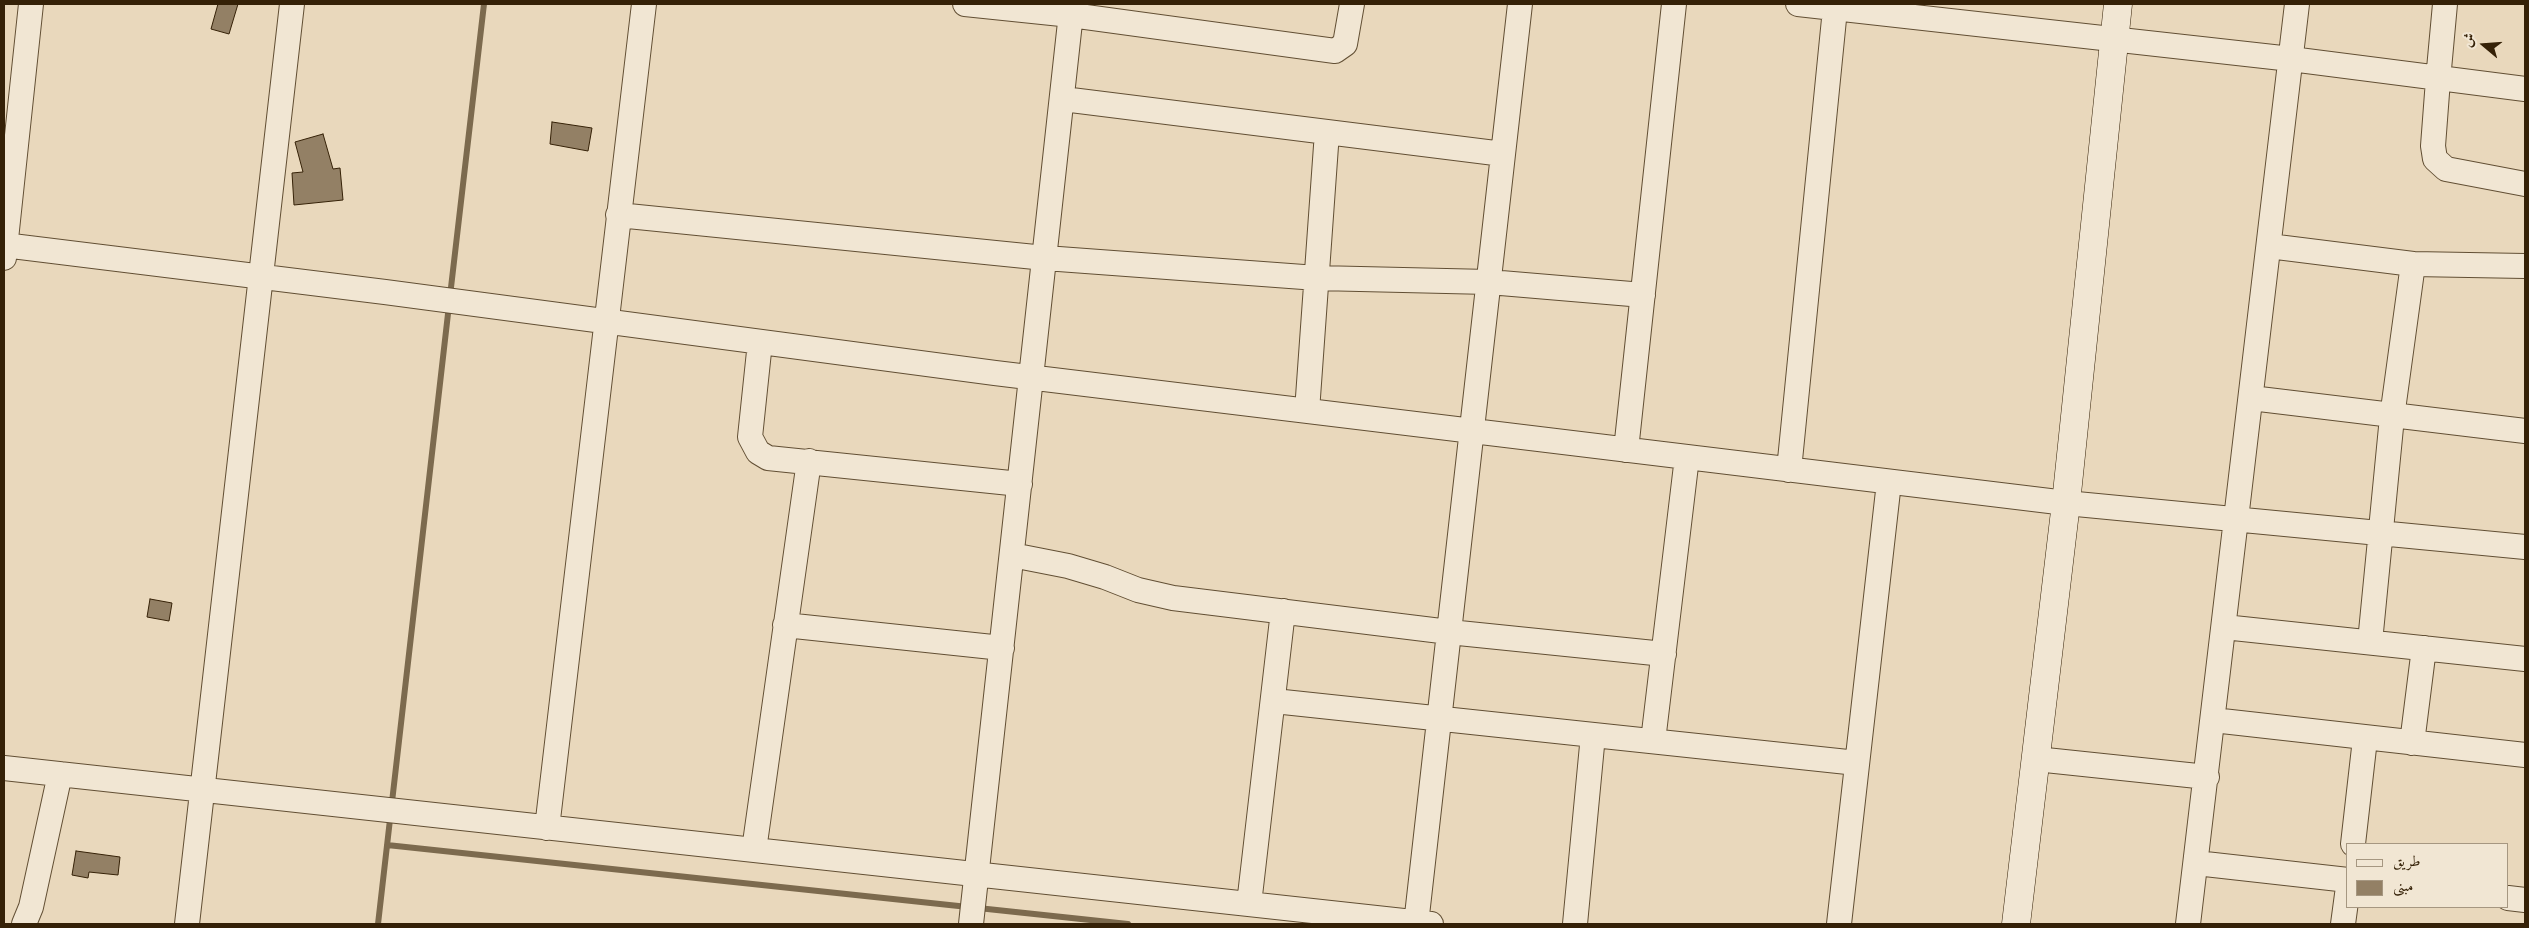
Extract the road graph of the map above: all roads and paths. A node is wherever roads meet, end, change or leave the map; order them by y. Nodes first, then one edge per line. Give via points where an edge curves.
1 (31, 4) edge
2 (292, 4) edge
3 (644, 4) edge
4 (965, 4) edge
5 (1352, 4) edge
6 (1520, 4) edge
7 (1674, 4) edge
8 (1798, 4) edge
9 (2118, 4) edge
10 (2297, 4) edge
11 (2445, 4) edge
12 (1834, 8) junction
13 (1071, 9) edge
14 (1942, 12) edge
15 (2114, 41) junction
16 (2291, 59) junction
17 (2438, 80) junction
18 (2525, 89) edge
19 (1063, 99) junction
20 (1327, 132) junction
21 (1503, 154) junction
22 (2525, 184) edge
23 (618, 215) junction
24 (2268, 246) junction
25 (4, 249) edge
26 (1045, 258) junction
27 (2413, 264) junction
28 (2525, 266) edge
29 (261, 277) junction
30 (1317, 278) junction
31 (1489, 282) junction
32 (1643, 295) junction
33 (606, 321) junction
34 (760, 342) junction
35 (1032, 377) junction
36 (2251, 398) junction
37 (1307, 411) junction
38 (2392, 417) junction
39 (1472, 431) junction
40 (2525, 431) edge
41 (1626, 450) junction
42 (1687, 457) junction
43 (809, 461) junction
44 (1789, 470) junction
45 (1889, 482) junction
46 (1020, 484) junction
47 (2066, 503) junction
48 (2237, 520) junction
49 (2382, 533) junction
50 (2525, 547) edge
51 (1012, 555) junction
52 (1283, 611) junction
53 (785, 625) junction
54 (2224, 627) junction
55 (1449, 632) junction
56 (2370, 642) junction
57 (1002, 648) junction
58 (2424, 648) junction
59 (1664, 654) junction
60 (2525, 659) edge
61 (1274, 701) junction
62 (1440, 718) junction
63 (2214, 720) junction
64 (1593, 735) junction
65 (2365, 738) junction
66 (1652, 741) junction
67 (2412, 744) junction
68 (2525, 755) edge
69 (2036, 759) junction
70 (1857, 763) junction
71 (4, 768) edge
72 (60, 774) junction
73 (2207, 777) junction
74 (202, 790) junction
75 (547, 828) junction
76 (2353, 843) edge
77 (754, 850) junction
78 (2196, 863) junction
79 (977, 874) junction
80 (2346, 880) edge
81 (2509, 898) edge
82 (2525, 900) edge
83 (1249, 904) junction
84 (2346, 906) edge
85 (24, 924) edge
86 (187, 924) edge
87 (971, 924) edge
88 (1421, 924) edge
89 (1575, 924) edge
90 (1839, 924) edge
91 (2016, 924) edge
92 (2188, 924) edge
93 (2344, 924) edge

1 - 25 street
2 - 29 street
3 - 23 street
4 - 13 street
5 - 13 street via 1345,44 1335,51
6 - 21 street
7 - 32 street
8 - 12 street
9 - 15 main road
10 - 16 street
11 - 17 street
12 - 14 street
12 - 44 street
13 - 19 street
14 - 15 street
15 - 16 street
15 - 47 main road
16 - 17 street
16 - 24 street
17 - 18 street
17 - 22 street via 2433,146 2435,160 2440,166
19 - 20 street
19 - 26 street
20 - 21 street
20 - 30 street
21 - 31 street
23 - 26 street
23 - 33 street
24 - 27 street
24 - 36 street
25 - 29 street
26 - 30 street
26 - 35 street
27 - 28 street
27 - 38 street
29 - 33 street
29 - 74 street
30 - 31 street
30 - 37 street
31 - 32 street
31 - 39 street
32 - 41 street
33 - 34 street
33 - 75 street
34 - 35 street
34 - 43 street via 750,438 758,452 768,458
35 - 37 street
35 - 46 street
36 - 38 street
36 - 48 street
37 - 39 street
38 - 40 street
38 - 49 street
39 - 41 street
39 - 55 street
41 - 42 street
42 - 44 street
42 - 59 street
43 - 46 street
43 - 53 street
44 - 45 street
45 - 47 street
45 - 70 street
46 - 51 street
47 - 48 street
47 - 69 main road
48 - 49 street
48 - 54 street
49 - 50 street
49 - 56 street
51 - 52 street via 1068,566 1138,590 1173,598
51 - 57 street
52 - 55 street
52 - 61 street
53 - 57 street
53 - 77 street
54 - 56 street
54 - 63 street
55 - 59 street
55 - 62 street
56 - 58 street
57 - 79 street
58 - 60 street
58 - 67 street
59 - 66 street
61 - 62 street
61 - 83 street
62 - 64 street
62 - 88 street
63 - 65 street
63 - 73 street
64 - 66 street
64 - 89 street
65 - 67 street
65 - 76 street
66 - 70 street
67 - 68 street
69 - 73 street
69 - 91 main road
70 - 90 street
71 - 72 street
72 - 74 street
72 - 85 street via 31,907
73 - 78 street
74 - 75 street
74 - 86 street
75 - 77 street
77 - 79 street
78 - 80 street
78 - 92 street
79 - 83 street
79 - 87 street
81 - 82 street
83 - 88 street
84 - 93 street

